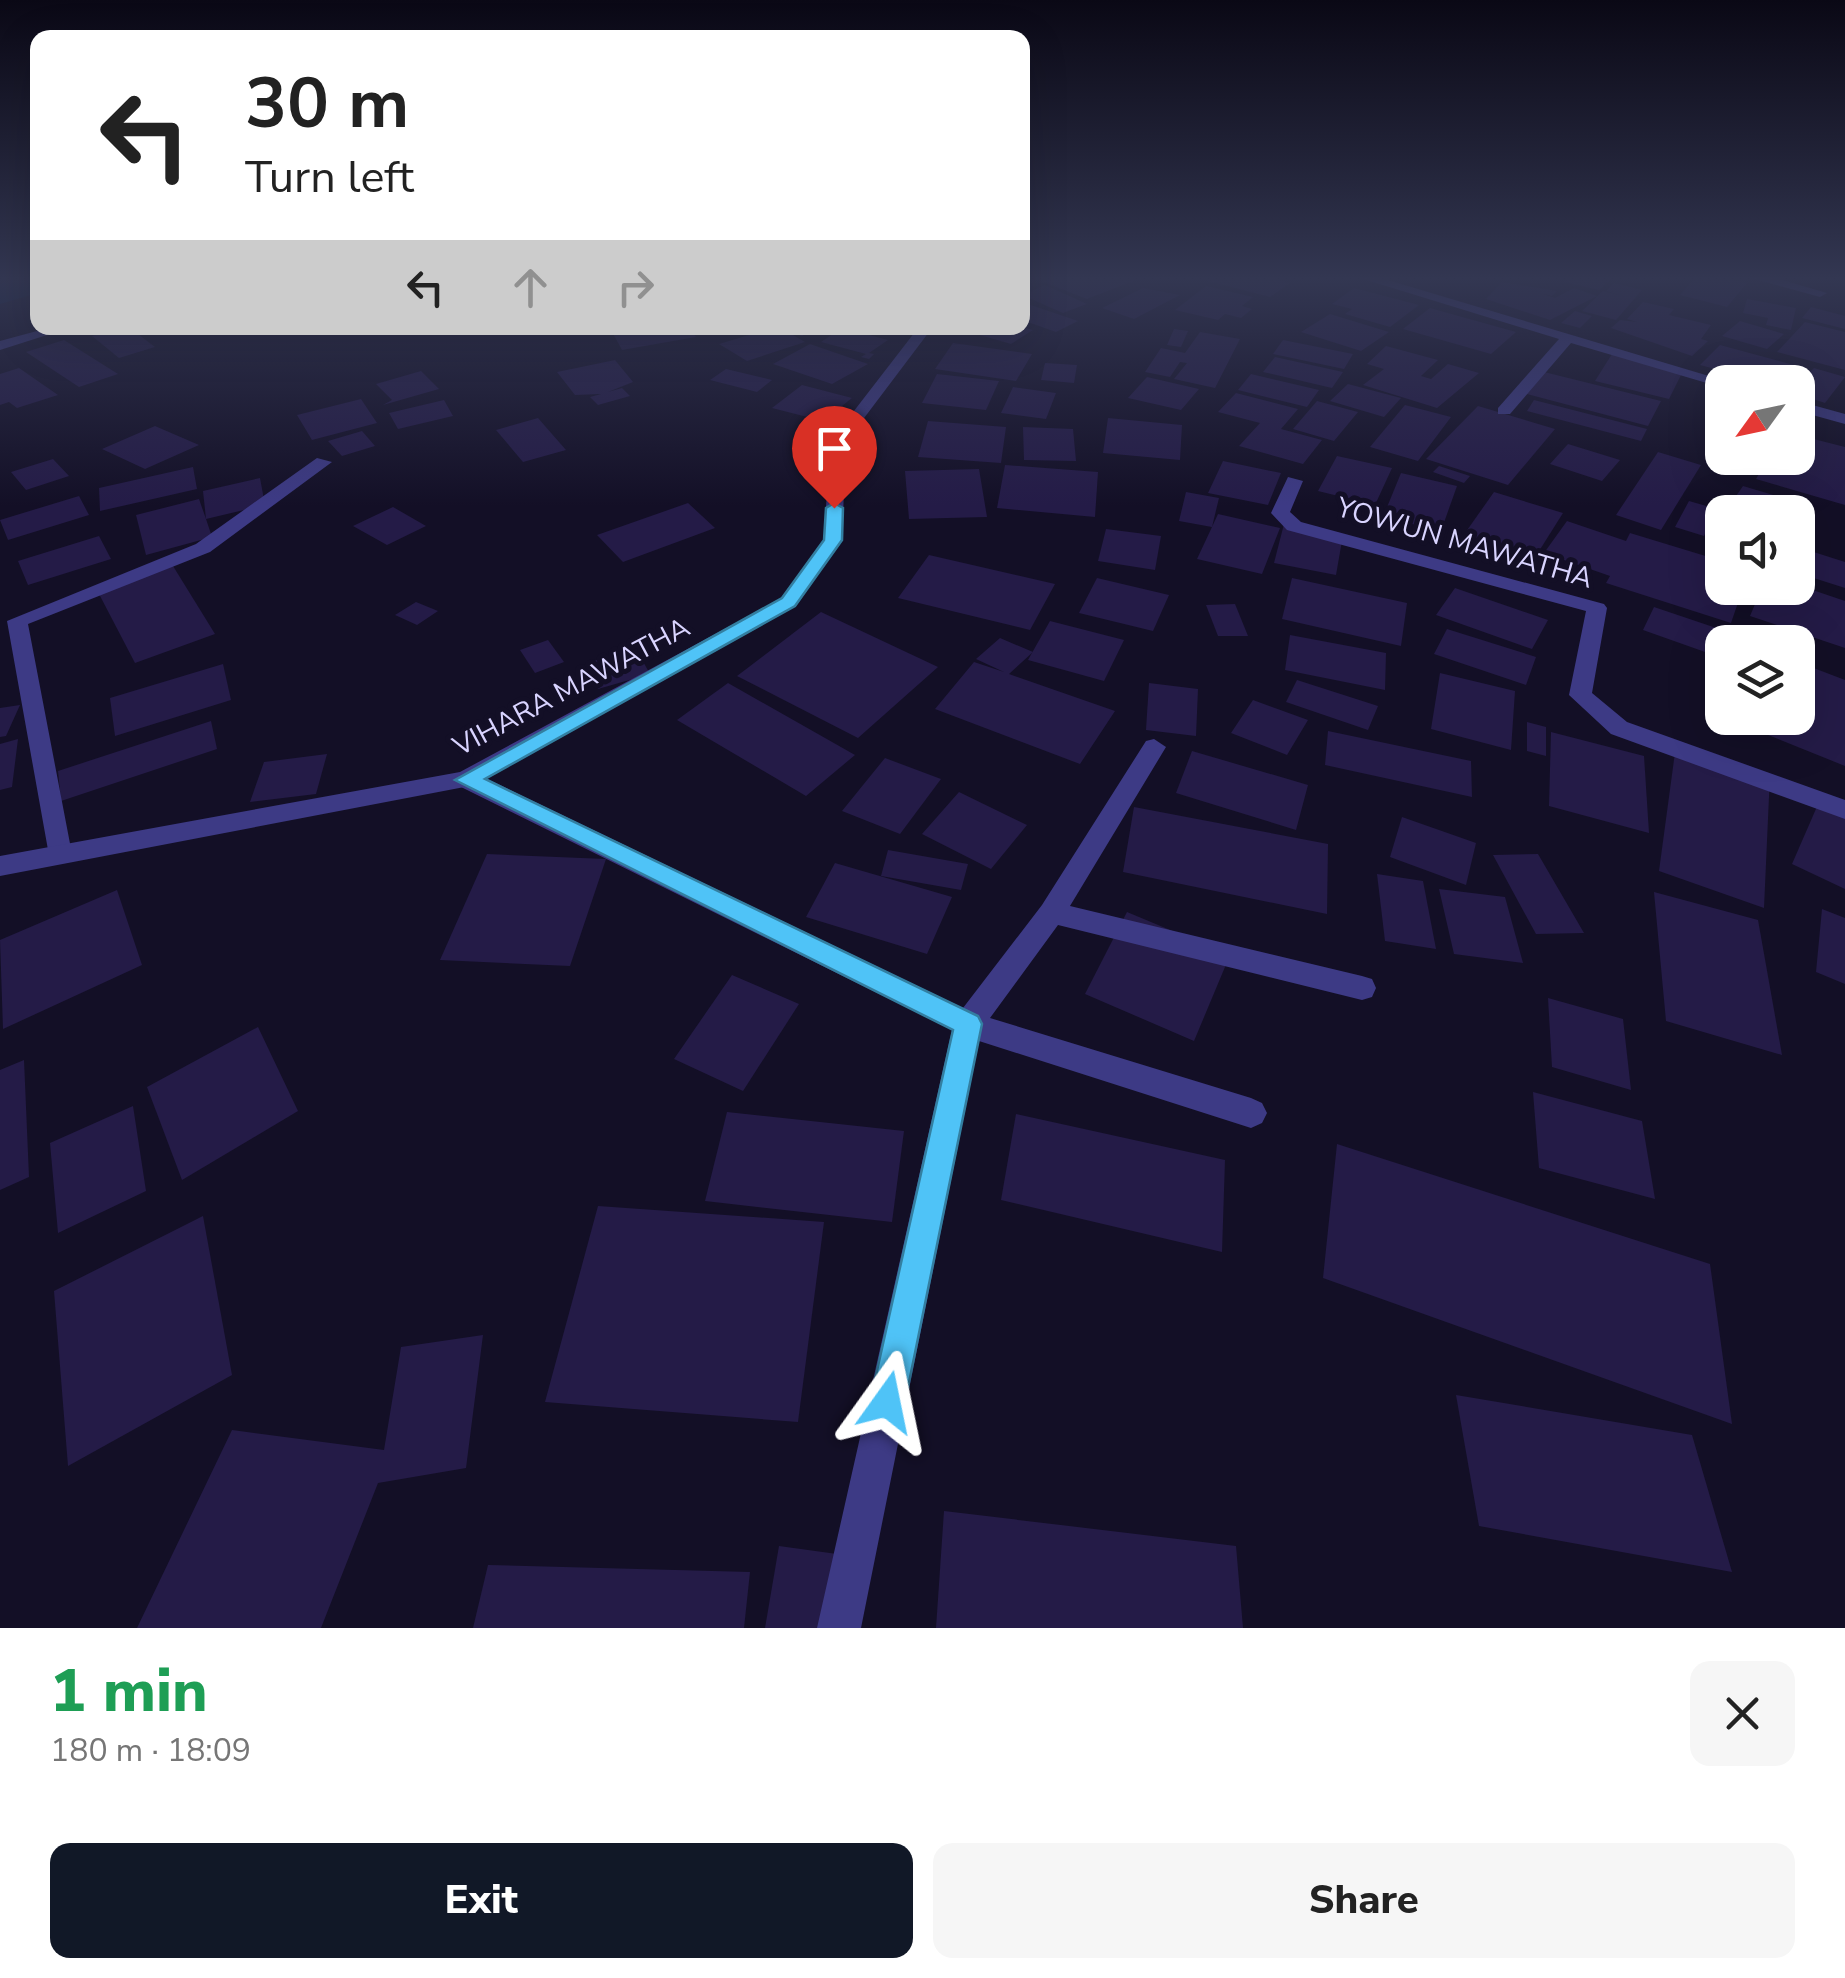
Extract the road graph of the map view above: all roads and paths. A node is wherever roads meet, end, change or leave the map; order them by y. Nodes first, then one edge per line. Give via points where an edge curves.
1 (905, 354) edge
2 (1554, 354) edge
3 (1623, 354) edge
4 (1705, 378) edge
5 (1504, 411) dead end
6 (1815, 411) edge
7 (1845, 419) edge
8 (323, 462) dead end
9 (1294, 480) dead end
10 (1154, 747) dead end
11 (466, 780) junction
12 (1845, 810) edge
13 (59, 854) junction
14 (0, 866) edge
15 (1052, 913) junction
16 (1362, 988) dead end
17 (968, 1024) junction
18 (1251, 1113) dead end
19 (839, 1628) edge

1 - 11 street, VIHARA MAWATHA via 838,442 833,540 788,602
2 - 5 street
3 - 4 street
6 - 7 street
8 - 13 street via 203,548 17,621
9 - 12 street, YOWUN MAWATHA via 1280,513 1294,526 1597,608 1580,696 1619,728
10 - 15 street
11 - 13 street, VIHARA MAWATHA
11 - 17 street
13 - 14 street, VIHARA MAWATHA
15 - 16 street
15 - 17 street
17 - 18 street
17 - 19 street

